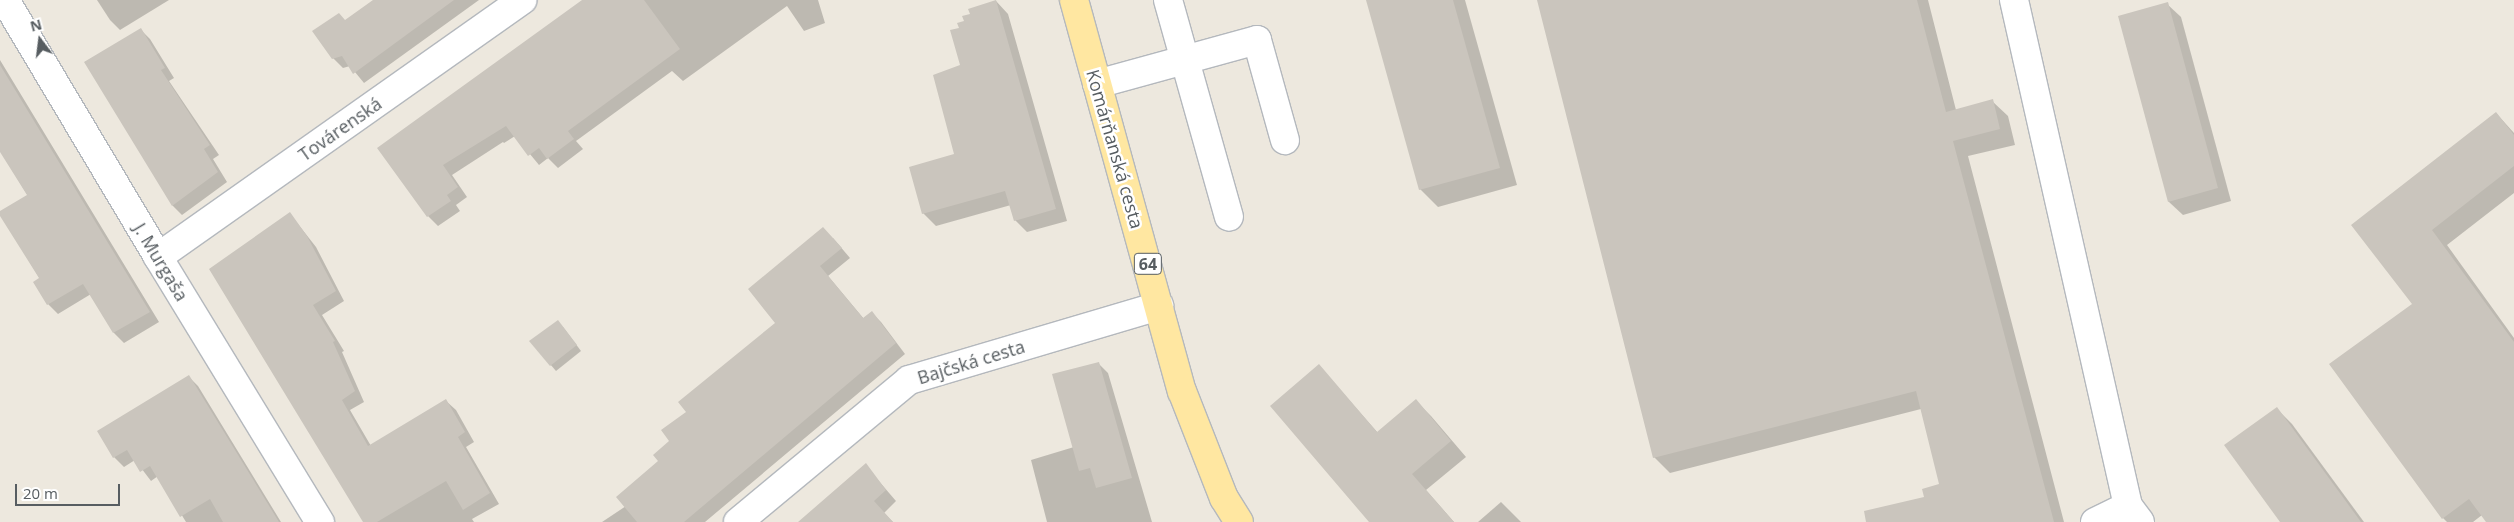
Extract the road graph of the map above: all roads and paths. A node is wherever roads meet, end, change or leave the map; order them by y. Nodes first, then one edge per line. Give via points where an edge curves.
1 (5, 0) edge
2 (522, 0) edge
3 (1074, 0) edge
4 (1168, 0) edge
5 (2014, 0) edge
6 (1185, 60) junction
7 (1097, 84) junction
8 (1285, 140) dead end
9 (1229, 217) dead end
10 (158, 257) junction
11 (1160, 306) junction
12 (2134, 514) edge
13 (320, 522) edge
14 (738, 522) edge
15 (1239, 522) edge
16 (2096, 522) edge

1 - 10 street, J. Murgaša
2 - 10 street, Továrenská
3 - 7 main road, Komárňanská cesta / 64
4 - 6 street
5 - 12 street
6 - 7 street
6 - 8 street via 1257,40
6 - 9 street
7 - 11 main road, Komárňanská cesta / 64
10 - 13 street, J. Murgaša
11 - 14 street, Bajčská cesta via 909,380
11 - 15 main road, Komárňanská cesta / 64 via 1182,391 1224,498
12 - 16 street

